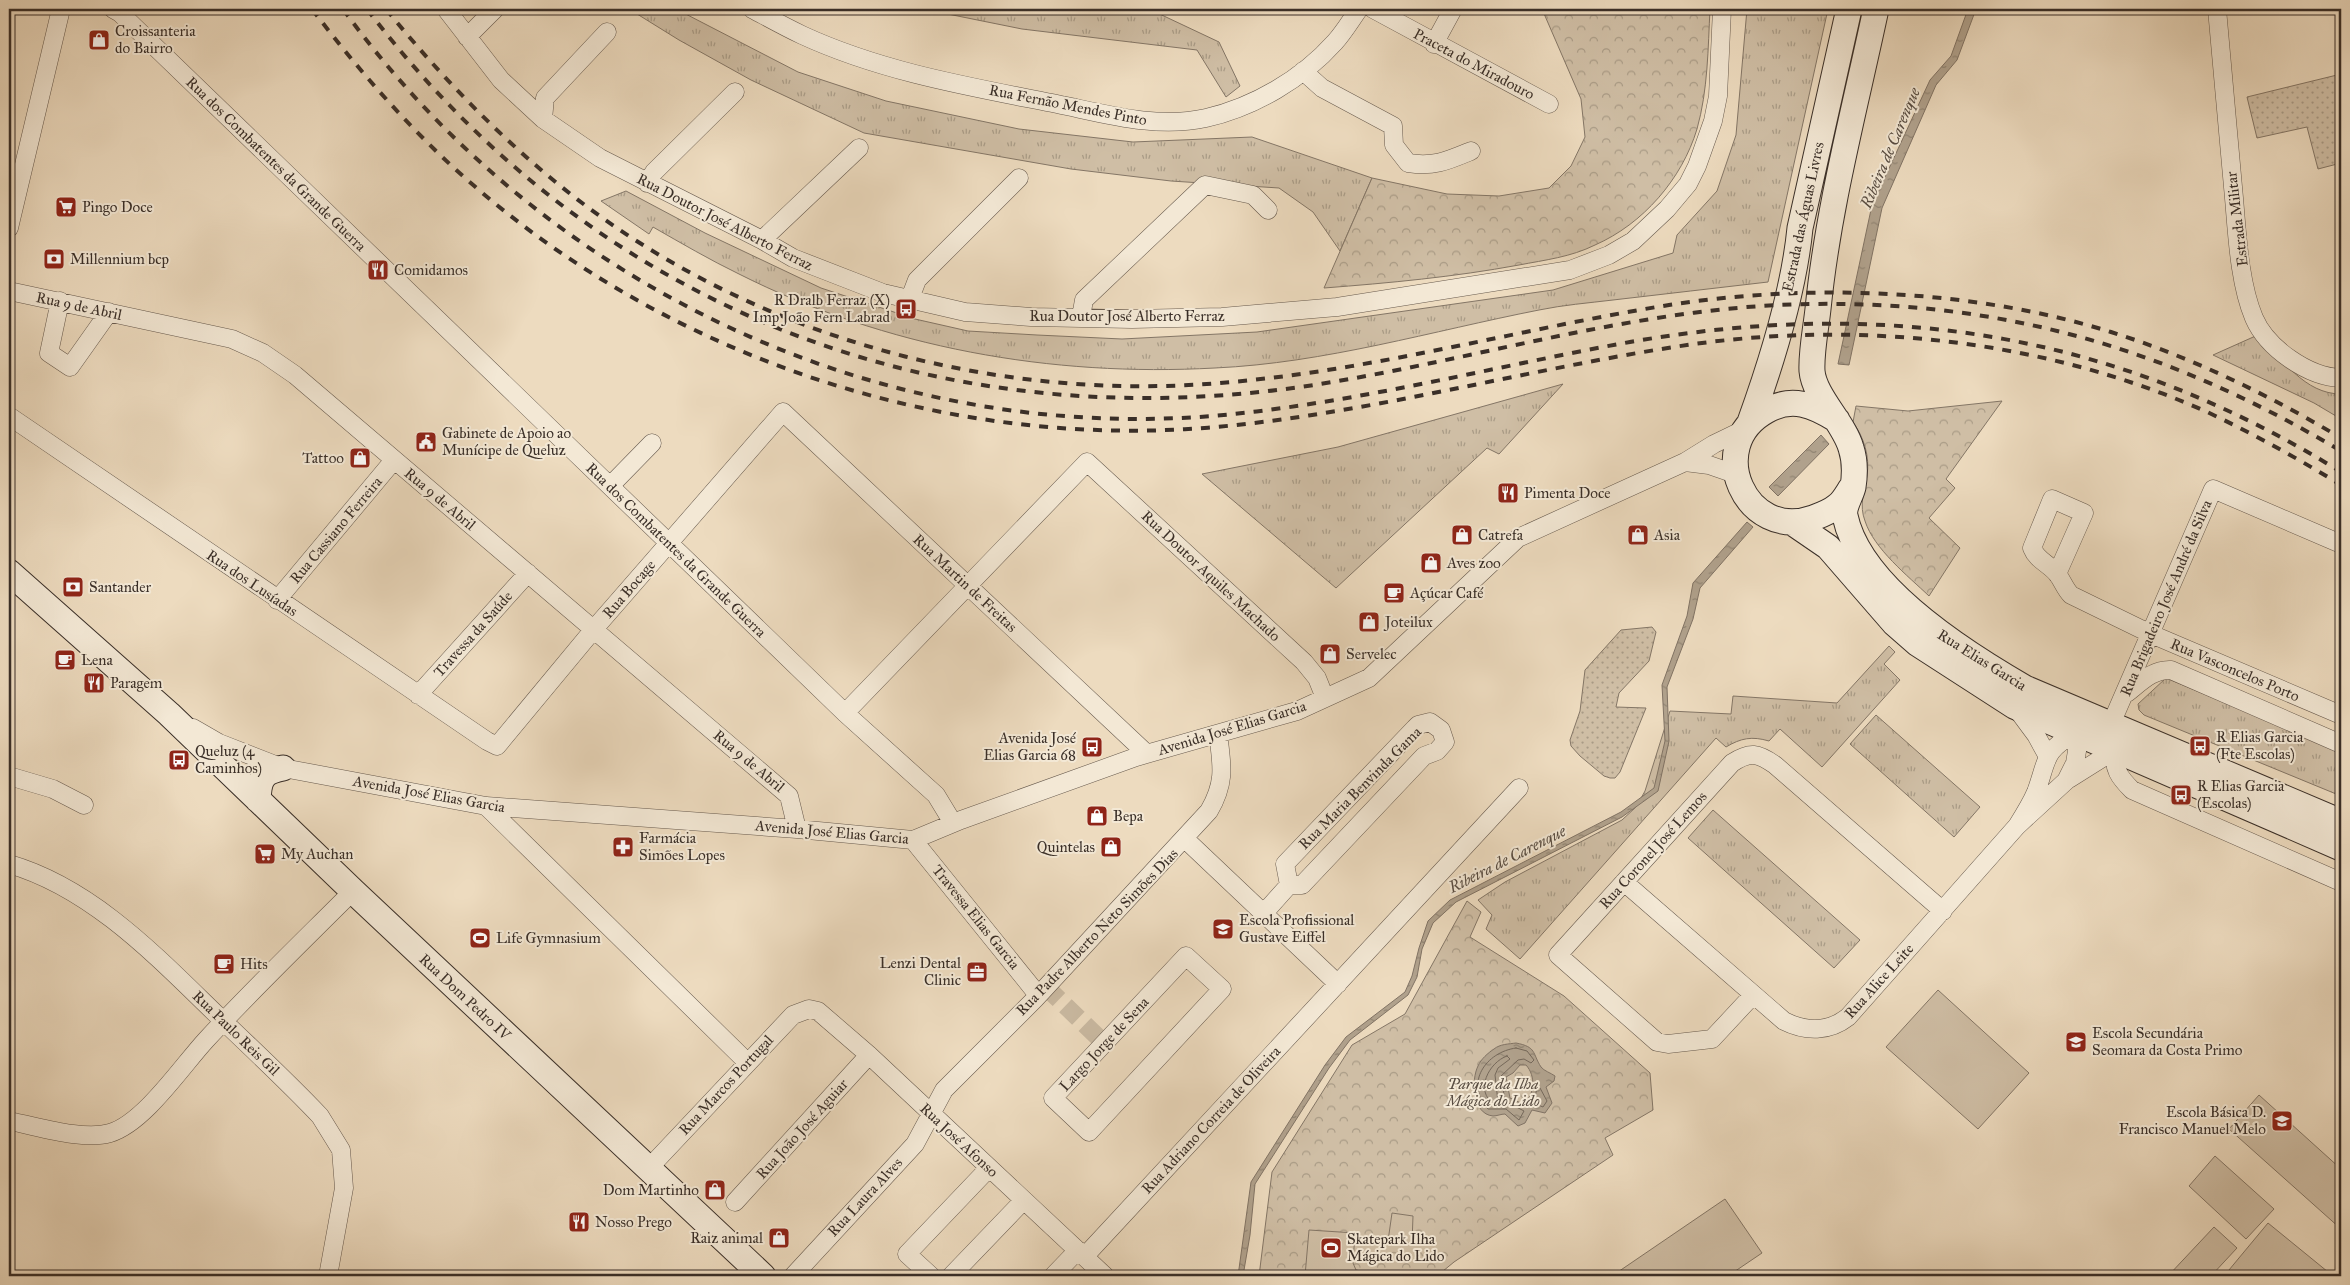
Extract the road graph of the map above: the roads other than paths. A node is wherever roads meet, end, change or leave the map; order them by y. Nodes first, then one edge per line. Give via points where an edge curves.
1 (61, 9) edge
2 (113, 9) edge
3 (446, 9) edge
4 (495, 9) edge
5 (752, 9) edge
6 (1359, 9) edge
7 (1373, 9) edge
8 (1453, 9) edge
9 (1722, 9) edge
10 (1849, 9) edge
11 (1876, 9) edge
12 (2217, 9) edge
13 (607, 32) dead end
14 (467, 37) junction
15 (1434, 44) junction
16 (1304, 71) junction
17 (735, 92) dead end
18 (1549, 104) dead end
19 (543, 119) junction
20 (858, 148) dead end
21 (1471, 151) dead end
22 (1019, 178) dead end
23 (647, 183) junction
24 (1268, 210) dead end
25 (9, 228) edge
26 (762, 240) junction
27 (9, 291) edge
28 (60, 301) junction
29 (909, 301) junction
30 (108, 312) junction
31 (1081, 317) junction
32 (2341, 378) edge
33 (782, 412) joint
34 (9, 416) edge
35 (1837, 420) junction
36 (1748, 426) junction
37 (652, 443) dead end
38 (394, 460) junction
39 (1685, 462) junction
40 (1735, 474) junction
41 (610, 486) junction
42 (1853, 486) junction
43 (1794, 522) junction
44 (669, 543) junction
45 (2341, 544) edge
46 (9, 572) edge
47 (528, 574) junction
48 (2057, 574) dead end
49 (968, 586) junction
50 (18, 591) edge
51 (277, 600) junction
52 (594, 630) junction
53 (2150, 634) junction
54 (2125, 694) junction
55 (418, 695) junction
56 (1325, 698) junction
57 (2014, 706) junction
58 (845, 713) junction
59 (169, 714) junction
60 (2341, 715) edge
61 (2111, 724) junction
62 (2075, 733) junction
63 (1218, 734) junction
64 (2341, 744) edge
65 (498, 746) joint
66 (2115, 750) junction
67 (1147, 754) junction
68 (2047, 755) junction
69 (283, 768) junction
70 (9, 776) edge
71 (2066, 780) junction
72 (1519, 788) dead end
73 (258, 800) junction
74 (84, 805) dead end
75 (486, 806) junction
76 (2341, 822) edge
77 (953, 823) junction
78 (2017, 826) junction
79 (797, 829) junction
80 (1185, 839) junction
81 (913, 840) junction
82 (2341, 848) edge
83 (9, 864) edge
84 (1624, 882) junction
85 (2341, 882) edge
86 (1289, 885) junction
87 (353, 891) junction
88 (1942, 911) junction
89 (1264, 913) junction
90 (1338, 984) junction
91 (1222, 989) joint
92 (1038, 995) junction
93 (1752, 995) junction
94 (809, 1009) joint
95 (224, 1022) junction
96 (869, 1056) junction
97 (748, 1062) junction
98 (930, 1114) junction
99 (9, 1121) edge
100 (648, 1168) junction
101 (989, 1168) junction
102 (1024, 1200) junction
103 (735, 1202) dead end
104 (1082, 1253) junction
105 (328, 1276) edge
106 (763, 1276) edge
107 (793, 1276) edge
108 (931, 1276) edge
109 (951, 1276) edge
110 (1053, 1276) edge
111 (1105, 1276) edge

1 - 25 street
2 - 41 street, Rua dos Combatentes da Grande Guerra
3 - 14 street, Rua Doutor José Alberto Ferraz
4 - 14 street
5 - 16 street, Rua Fernão Mendes Pinto via 803,36 910,73 1150,121 1189,121 1226,112 1268,94
6 - 16 street, Rua Fernão Mendes Pinto via 1336,41
7 - 15 street, Praceta do Miradouro
8 - 15 street
9 - 31 street, Rua Doutor José Alberto Ferraz via 1718,96 1713,121 1688,184 1668,210 1633,241 1593,264 1521,280 1336,307 1222,317 1132,320
10 - 36 street, Estrada das Águas Livres via 1770,367
11 - 35 street, Estrada das Águas Livres via 1823,255 1812,372
12 - 32 street, Estrada Militar via 2237,235 2248,301 2258,325 2277,348 2316,372
13 - 19 street via 545,98
14 - 19 street, Rua Doutor José Alberto Ferraz via 501,80
15 - 18 street, Praceta do Miradouro
16 - 21 street via 1322,88 1394,126 1394,145 1408,163 1427,166
17 - 23 street via 654,172
19 - 23 street, Rua Doutor José Alberto Ferraz via 600,158
20 - 26 street
22 - 29 street via 917,280
23 - 26 street, Rua Doutor José Alberto Ferraz
24 - 31 street via 1252,195 1205,185 1084,300
26 - 29 street, Rua Doutor José Alberto Ferraz via 826,273
27 - 28 street, Rua 9 de Abril
28 - 30 street, Rua 9 de Abril
28 - 30 street via 49,353 70,367
29 - 31 street, Rua Doutor José Alberto Ferraz via 965,312
30 - 38 street, Rua 9 de Abril via 232,339 263,353 294,375
33 - 44 street, Rua Bocage
33 - 49 street, Rua Martin de Freitas
34 - 51 street, Rua dos Lusíadas
35 - 36 street via 1819,408 1803,403 1773,407
35 - 42 street via 1851,446
36 - 39 street, Avenida José Elias Garcia
36 - 40 street via 1737,446
37 - 41 street
38 - 47 street, Rua 9 de Abril
38 - 51 street, Rua Cassiano Ferreira
39 - 40 street via 1709,465
39 - 56 street, Avenida José Elias Garcia via 1518,538 1369,678
40 - 43 street via 1751,503 1767,515
41 - 44 street, Rua dos Combatentes da Grande Guerra
42 - 43 street via 1837,506 1825,514
42 - 61 street, Rua Elias Garcia via 1844,514 1850,531 1859,550 1880,578 1906,605 1954,646 1986,666 2025,688
43 - 57 street, Rua Elias Garcia via 1828,546 1894,623 1918,644
44 - 52 street, Rua Bocage
44 - 58 street, Rua dos Combatentes da Grande Guerra
45 - 53 street, Rua Brigadeiro José André da Silva via 2213,489
46 - 50 street, Avenida José Elias Garcia
47 - 52 street, Rua 9 de Abril
47 - 55 street, Travessa da Saúde
48 - 53 street, Rua Vasconcelos Porto via 2065,589 2081,601
49 - 56 street, Rua Doutor Aquiles Machado via 1086,462 1304,662 1318,678
49 - 58 street
49 - 67 street, Rua Martin de Freitas
50 - 59 street, Avenida José Elias Garcia
51 - 55 street, Rua dos Lusíadas
52 - 65 street, Rua Bocage
52 - 79 street, Rua 9 de Abril via 789,796
53 - 54 street, Rua Brigadeiro José André da Silva
53 - 60 street, Rua Vasconcelos Porto
54 - 61 street, Rua Brigadeiro José André da Silva
54 - 64 street, Rua Vasconcelos Porto via 2151,674 2162,669 2171,670
55 - 65 street, Rua dos Lusíadas via 487,742
56 - 63 street, Avenida José Elias Garcia via 1297,711
57 - 62 street, Rua Elias Garcia
57 - 68 street
58 - 77 street, Rua dos Combatentes da Grande Guerra via 936,795
59 - 69 street, Avenida José Elias Garcia via 218,743
59 - 73 street, Rua Dom Pedro IV
61 - 62 street via 2092,726
61 - 76 street, Rua Elias Garcia
62 - 66 street, Rua Elias Garcia
62 - 68 street via 2058,742
62 - 71 street, Rua Alice Leite via 2076,763
63 - 67 street, Avenida José Elias Garcia
63 - 80 street, Rua Padre Alberto Neto Simões Dias via 1223,776 1218,796
66 - 71 street, Rua Alice Leite
66 - 82 street, Rua Elias Garcia
66 - 85 street via 2118,775 2132,790
67 - 77 street, Avenida José Elias Garcia
68 - 78 street, Rua Alice Leite via 2036,792
69 - 73 street via 264,775
69 - 75 street, Avenida José Elias Garcia
70 - 74 street via 53,789
71 - 78 street, Rua Alice Leite
72 - 90 street, Rua Adriano Correia de Oliveira
73 - 87 street, Rua Dom Pedro IV
75 - 79 street, Avenida José Elias Garcia
75 - 97 street
77 - 81 street, Avenida José Elias Garcia
78 - 88 street, Rua Alice Leite
79 - 81 street, Avenida José Elias Garcia
80 - 89 street
80 - 92 street, Rua Padre Alberto Neto Simões Dias
81 - 92 street, Travessa Elias Garcia
83 - 95 street, Rua Paulo Reis Gil via 52,881 103,913 145,947
84 - 88 street, Rua Coronel José Lemos via 1732,763 1744,755 1754,755 1775,765
84 - 93 street, Rua Alice Leite
84 - 93 street, Rua Coronel José Lemos via 1558,955 1657,1042 1668,1044 1712,1039
86 - 86 street, Rua Maria Benvinda Gama via 1302,885 1424,756 1437,751 1445,742 1441,730 1430,722 1415,728 1285,864
86 - 89 street, Rua Maria Benvinda Gama
87 - 95 street
87 - 100 street, Rua Dom Pedro IV
88 - 93 street, Rua Alice Leite via 1840,1023 1819,1029 1797,1027 1784,1021
89 - 90 street
90 - 104 street, Rua Adriano Correia de Oliveira
91 - 91 street, Largo Jorge de Sena via 1186,956 1053,1098 1089,1132
92 - 98 street, Rua Padre Alberto Neto Simões Dias via 944,1090
94 - 96 street, Rua José Afonso via 827,1017
94 - 97 street, Rua Marcos Portugal via 793,1015
95 - 99 street via 139,1116 125,1127 108,1134 81,1135
95 - 105 street, Rua Paulo Reis Gil via 320,1116 341,1150 344,1188
96 - 98 street, Rua José Afonso
96 - 103 street, Rua João José Aguiar
97 - 100 street, Rua Marcos Portugal
98 - 101 street, Rua José Afonso
98 - 107 street, Rua Laura Alves via 915,1144
100 - 106 street, Rua Dom Pedro IV
101 - 102 street, Rua José Afonso
101 - 108 street via 907,1254
102 - 104 street, Rua José Afonso
102 - 109 street
104 - 110 street, Rua Adriano Correia de Oliveira
104 - 111 street, Rua José Afonso

